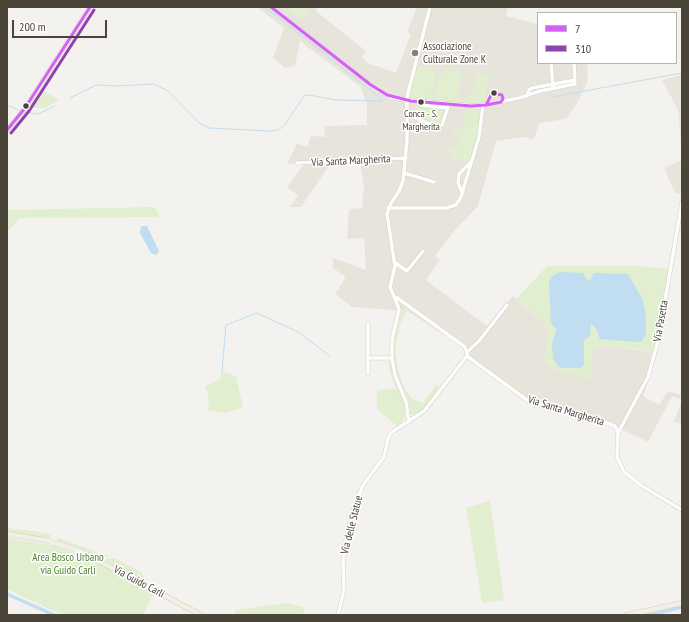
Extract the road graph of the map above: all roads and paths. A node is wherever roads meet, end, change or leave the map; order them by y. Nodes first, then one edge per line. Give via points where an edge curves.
1 (90, 7) edge
2 (271, 7) edge
3 (430, 7) edge
4 (551, 64) edge
5 (574, 64) edge
6 (575, 80) junction
7 (553, 84) junction
8 (553, 88) junction
9 (527, 96) junction
10 (406, 100) junction
11 (501, 102) junction
12 (420, 105) dead end
13 (485, 105) junction
14 (448, 106) junction
15 (413, 117) dead end
16 (442, 125) dead end
17 (435, 126) dead end
18 (7, 130) edge
19 (406, 158) junction
20 (471, 162) junction
21 (297, 163) dead end
22 (404, 173) junction
23 (434, 182) dead end
24 (462, 193) junction
25 (682, 202) edge
26 (388, 208) junction
27 (423, 251) dead end
28 (394, 262) junction
29 (392, 293) junction
30 (403, 303) junction
31 (507, 305) dead end
32 (399, 306) junction
33 (409, 307) junction
34 (368, 324) dead end
35 (467, 354) junction
36 (368, 358) junction
37 (392, 358) junction
38 (368, 374) dead end
39 (408, 422) junction
40 (618, 433) junction
41 (682, 510) edge
42 (7, 534) edge
43 (682, 603) edge
44 (201, 615) edge
45 (338, 615) edge
46 (627, 615) edge

1 - 18 street via 21,114
2 - 10 street via 379,91 390,97
3 - 10 street, Via Santa Margherita
4 - 7 street
5 - 6 street
6 - 7 street
6 - 8 street via 575,84
7 - 8 street
7 - 9 street via 532,88
8 - 9 street
9 - 11 street
10 - 14 street
10 - 19 street, Via Santa Margherita
11 - 13 street
11 - 13 street via 502,95 494,93 489,96
12 - 14 street
13 - 14 street
13 - 20 street
14 - 16 street
15 - 17 street
19 - 21 street, Via Santa Margherita
19 - 22 street, Via Santa Margherita
20 - 24 street
20 - 24 street via 460,172 458,180
22 - 23 street, Via Santa Margherita
22 - 26 street, Via Santa Margherita via 399,191
24 - 26 street via 457,203 451,207
25 - 40 street, Via Pasetta via 658,341 648,377
26 - 28 street via 387,223
27 - 28 street via 407,271
28 - 29 street via 390,284
29 - 30 street, Via Santa Margherita
29 - 32 street
30 - 32 street
30 - 33 street, Via Santa Margherita
31 - 35 street, Via delle Statue
32 - 33 street
32 - 37 street via 392,340
33 - 35 street, Via Santa Margherita via 465,347
34 - 36 street
35 - 39 street, Via delle Statue via 424,411
35 - 40 street, Via Santa Margherita via 530,402 595,418 615,426
36 - 37 street
36 - 38 street
37 - 39 street via 395,375 406,402
39 - 45 street, Via delle Statue via 390,435 384,457 367,477 358,498 344,553 344,590
40 - 41 street, Via Santa Margherita via 617,457 624,472
42 - 44 main road, Via Guido Carli via 45,540 80,551
43 - 46 main road

